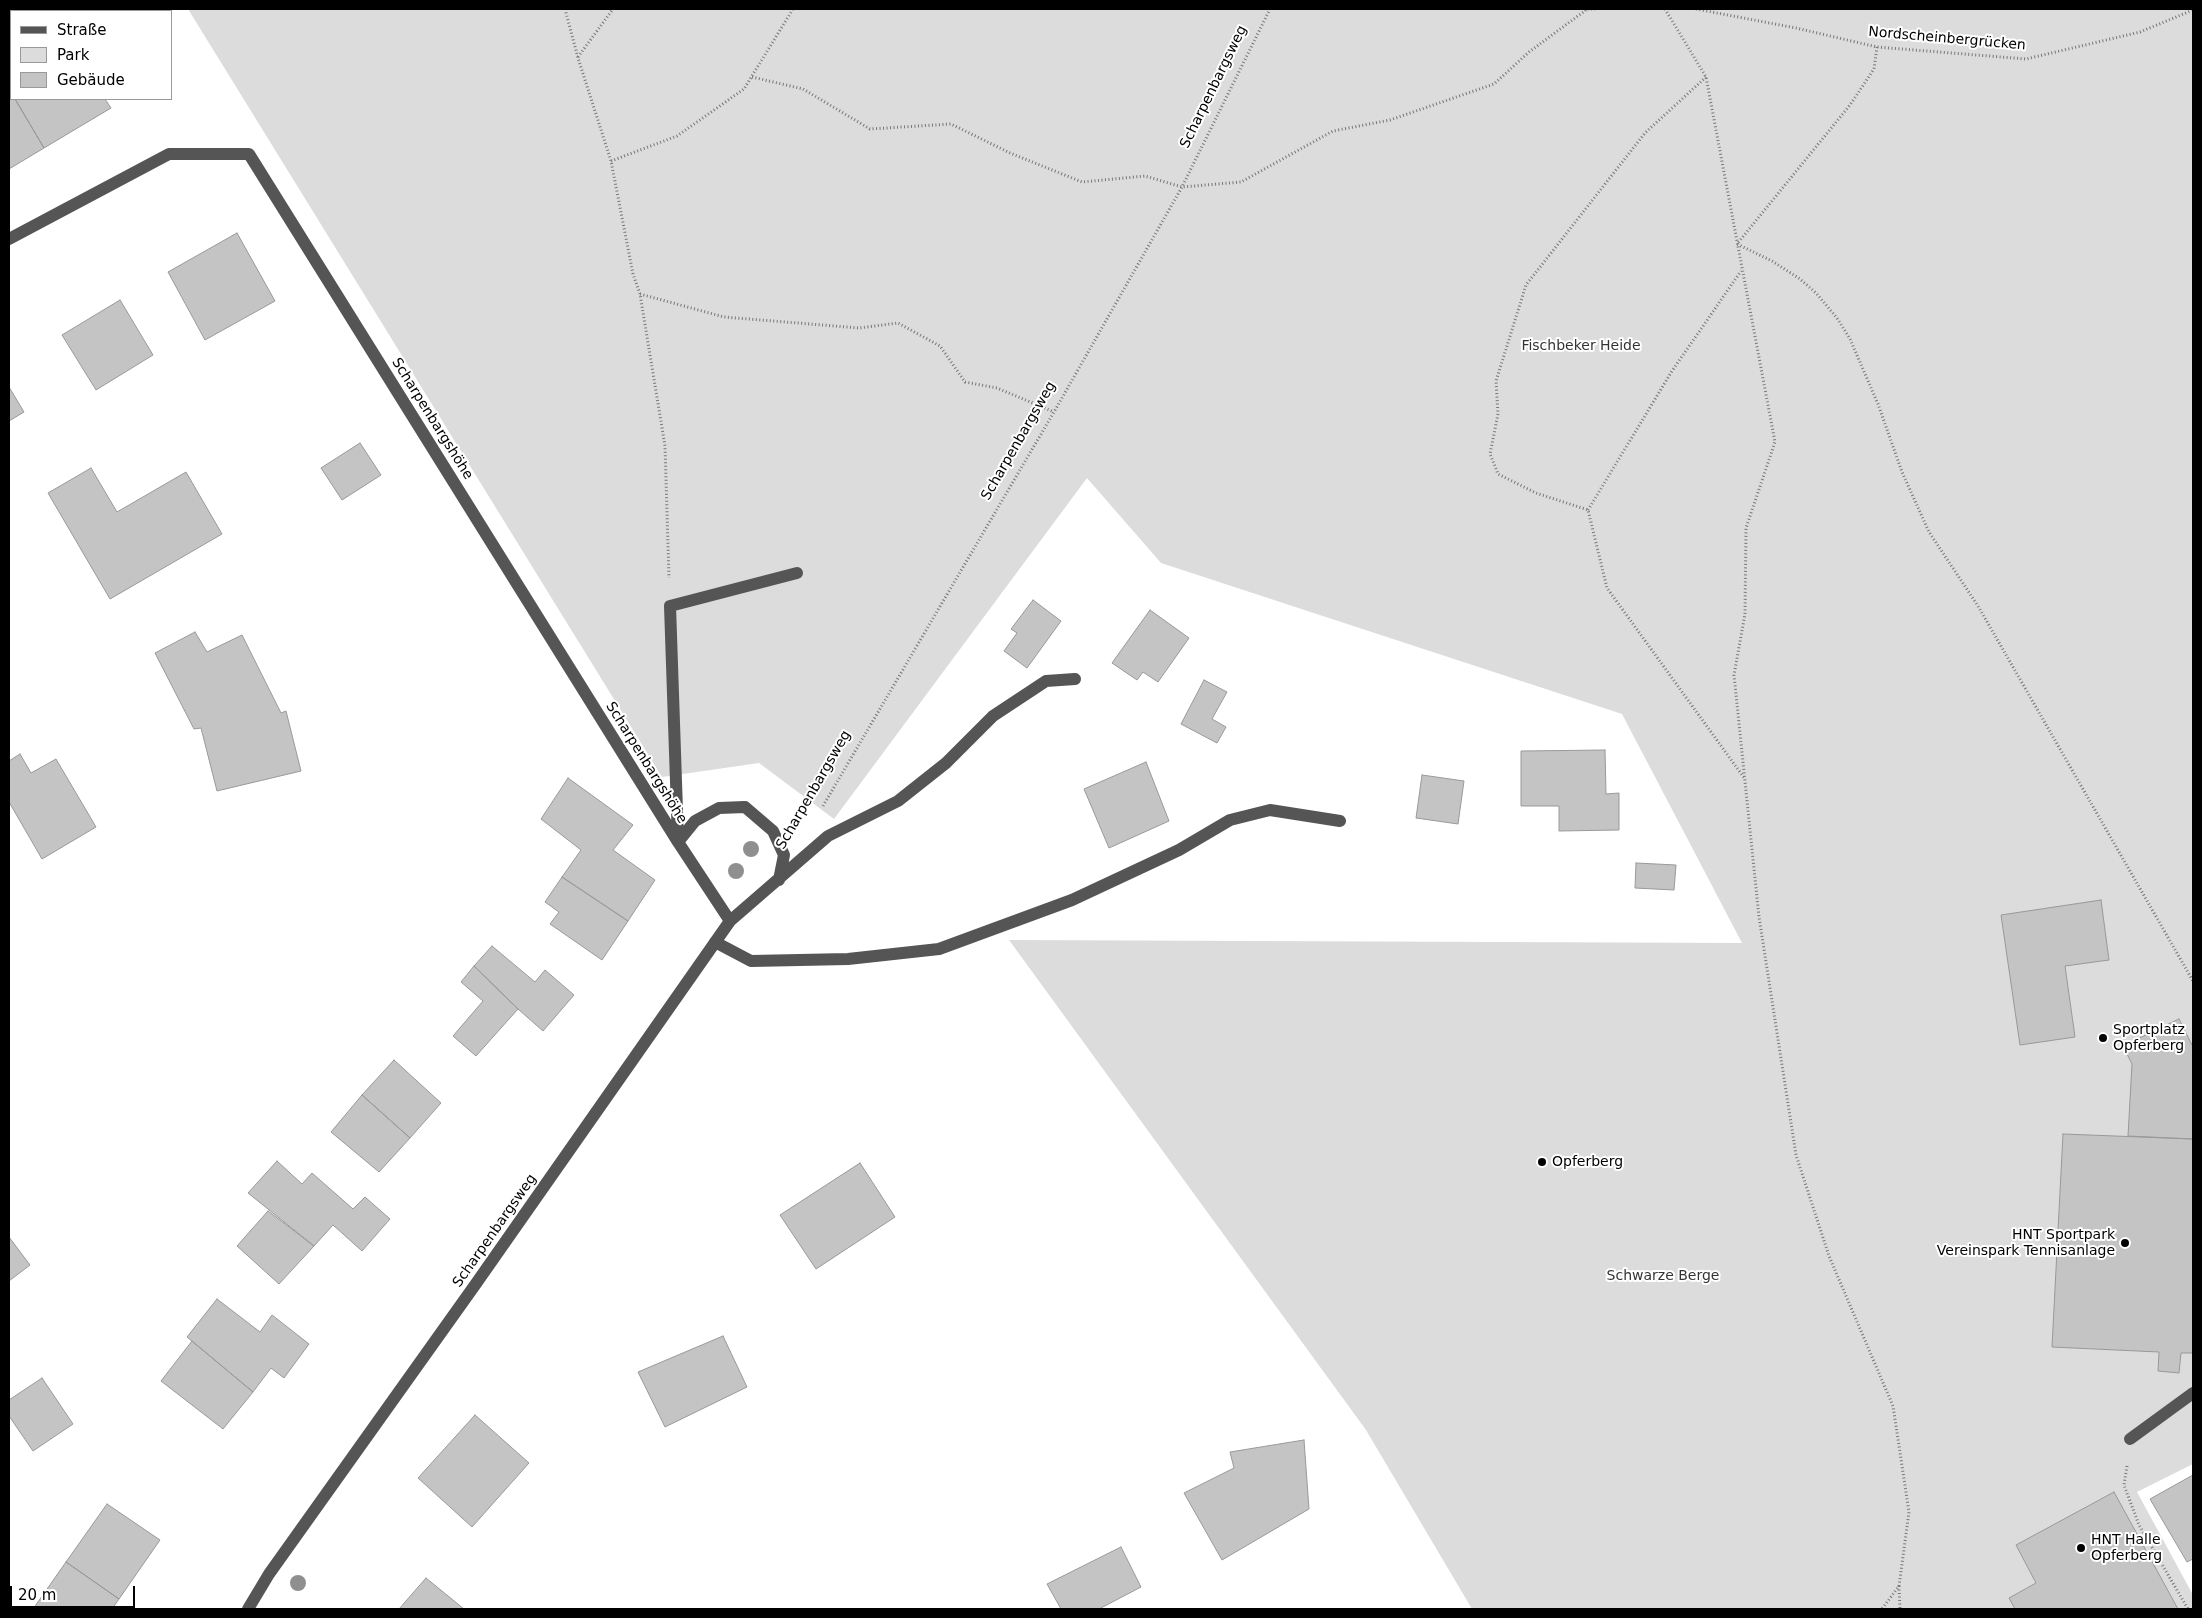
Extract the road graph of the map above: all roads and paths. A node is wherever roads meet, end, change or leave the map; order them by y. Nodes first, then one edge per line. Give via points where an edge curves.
1 (565, 9) edge
2 (613, 9) edge
3 (793, 9) edge
4 (1270, 9) edge
5 (1585, 9) edge
6 (1597, 9) edge
7 (1665, 9) edge
8 (1696, 9) edge
9 (2193, 10) edge
10 (1877, 47) junction
11 (578, 58) junction
12 (752, 77) junction
13 (1706, 77) junction
14 (611, 161) junction
15 (1182, 187) junction
16 (9, 239) edge
17 (1737, 244) junction
18 (1741, 270) junction
19 (640, 294) junction
20 (1054, 412) junction
21 (1588, 510) junction
22 (796, 573) dead end
23 (670, 606) junction
24 (1075, 679) dead end
25 (1745, 780) junction
26 (819, 812) dead end
27 (1340, 821) dead end
28 (678, 842) junction
29 (779, 880) junction
30 (730, 921) junction
31 (715, 942) junction
32 (2193, 982) edge
33 (2193, 1393) edge
34 (2130, 1439) joint
35 (1899, 1586) junction
36 (248, 1609) edge
37 (1882, 1609) edge
38 (1900, 1609) edge
39 (2188, 1609) edge

1 - 11 path
2 - 11 path
3 - 12 path
4 - 15 path, Scharpenbargsweg
5 - 6 path
5 - 15 path via 1494,84 1390,120 1333,131 1242,182
7 - 13 path
8 - 10 path, Nordscheinbergrücken
9 - 10 path, Nordscheinbergrücken via 2140,32 2026,58
10 - 17 path via 1874,69 1850,105
11 - 14 path
12 - 14 path via 744,89 677,136
12 - 15 path via 803,90 870,129 951,124 1010,153 1082,182 1145,176
13 - 17 path
13 - 21 path via 1645,133 1526,285 1496,381 1498,414 1490,454 1498,474 1536,493
14 - 19 path via 633,274
15 - 20 path, Scharpenbargsweg
16 - 28 street, Scharpenbargshöhe via 169,154 249,154
17 - 18 path
17 - 32 path via 1800,279 1838,318 1878,404 1902,472 1929,532 1978,606
18 - 21 path via 1672,371
18 - 25 path via 1775,442 1746,528 1745,614 1734,675
19 - 20 path via 724,317 859,328 898,322 940,346 965,382 997,388
19 - 23 path via 665,446
20 - 26 path, Scharpenbargsweg
21 - 25 path via 1607,588
22 - 23 street
23 - 28 street
24 - 29 street via 1046,681 993,716 946,763 898,801 828,836
25 - 35 path via 1759,917 1796,1155 1829,1256 1893,1406 1910,1512
27 - 31 street via 1270,810 1230,820 1179,850 1072,900 939,949 848,959 751,961
28 - 29 street, Scharpenbargsweg via 703,816 719,808 745,807 773,831 784,855
28 - 30 street, Scharpenbargshöhe
29 - 30 street, Scharpenbargsweg
30 - 31 street, Scharpenbargsweg
31 - 36 street, Scharpenbargsweg via 269,1574
33 - 34 street
34 - 39 path via 2124,1485 2139,1525
35 - 37 path
35 - 38 path

